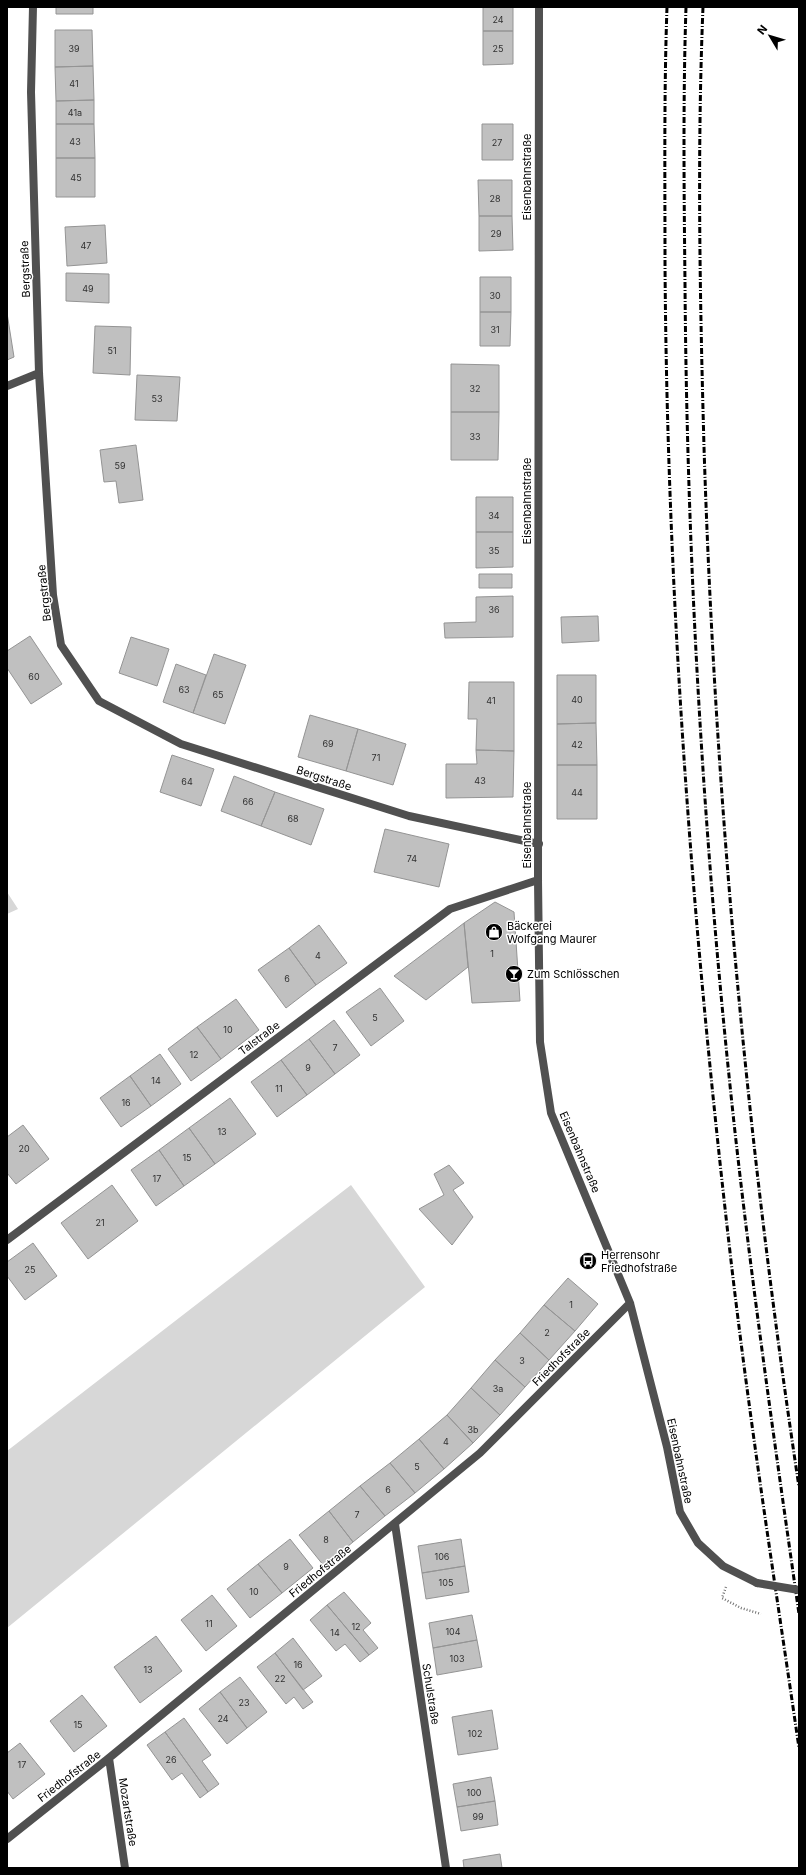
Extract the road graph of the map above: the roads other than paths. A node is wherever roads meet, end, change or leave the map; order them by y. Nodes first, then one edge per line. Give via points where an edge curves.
1 (34, 7) edge
2 (539, 7) edge
3 (39, 373) junction
4 (7, 386) edge
5 (539, 844) junction
6 (538, 880) junction
7 (7, 1240) edge
8 (630, 1303) junction
9 (395, 1524) junction
10 (799, 1590) edge
11 (109, 1758) junction
12 (7, 1839) edge
13 (125, 1868) edge
14 (446, 1868) edge

1 - 3 street, Bergstraße via 31,92
2 - 5 street, Eisenbahnstraße
3 - 4 street
3 - 5 street, Bergstraße via 53,595 61,645 99,701 181,744 409,816
5 - 6 street, Eisenbahnstraße
6 - 7 street, Talstraße via 450,909
6 - 8 street, Eisenbahnstraße via 540,1042 551,1113
8 - 9 street, Friedhofstraße via 480,1453
8 - 10 street, Eisenbahnstraße, bridge via 667,1447 680,1512 698,1543 732,1571 757,1582
9 - 11 street, Friedhofstraße
9 - 14 street, Schulstraße
11 - 12 street, Friedhofstraße
11 - 13 street, Mozartstraße

